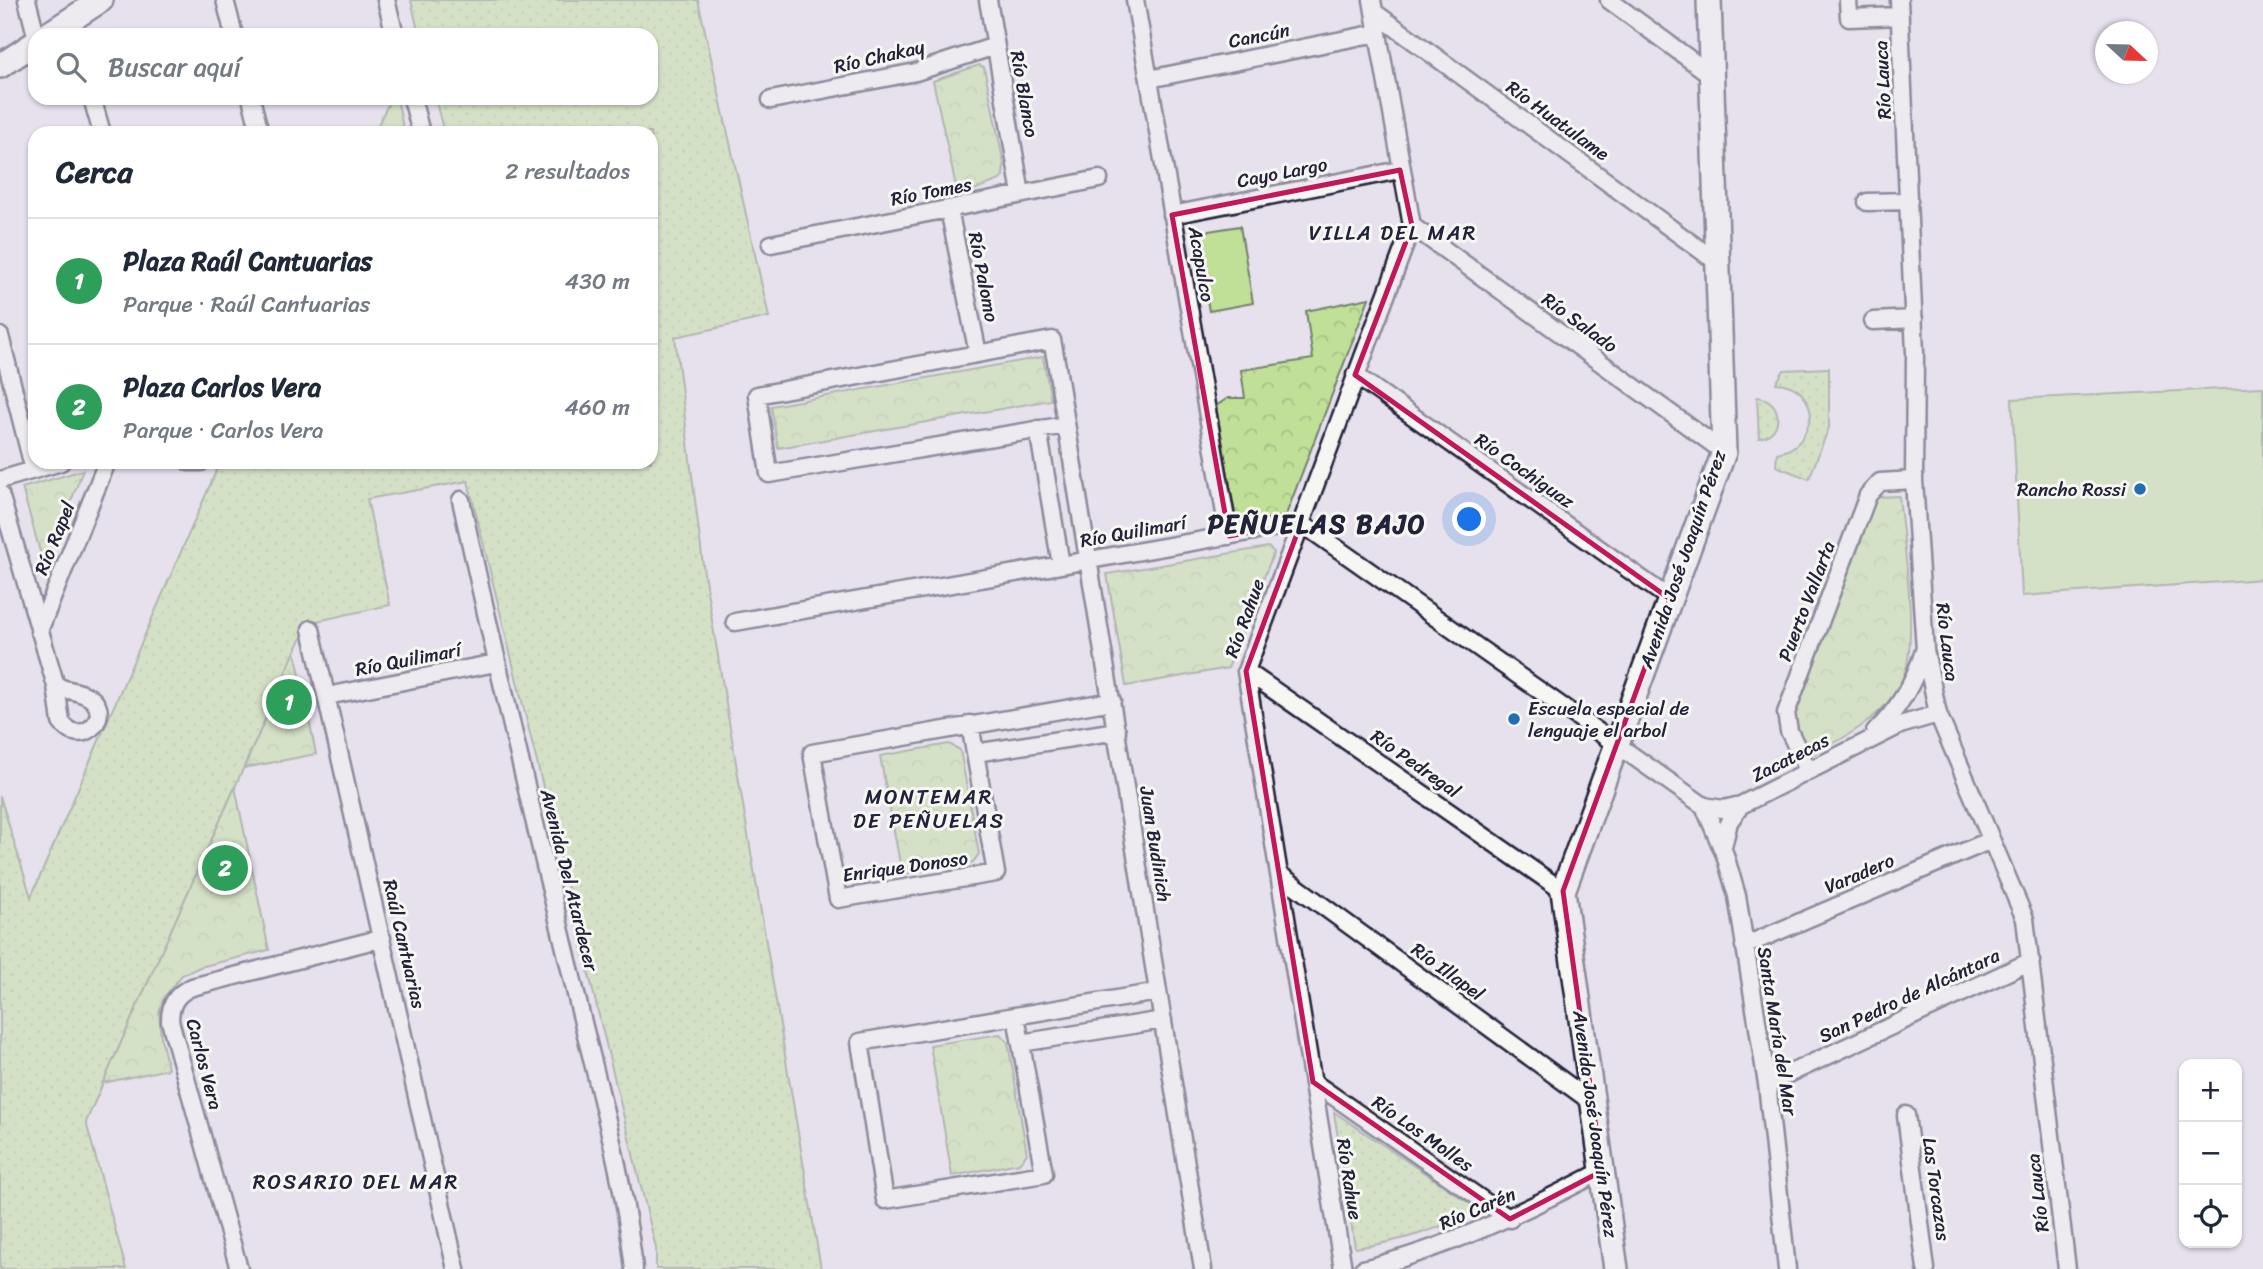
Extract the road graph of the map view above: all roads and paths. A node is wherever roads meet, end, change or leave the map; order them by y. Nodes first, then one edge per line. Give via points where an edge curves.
1 (27, 0) edge
2 (101, 0) edge
3 (225, 0) edge
4 (386, 0) edge
5 (988, 0) edge
6 (1135, 0) edge
7 (1609, 0) edge
8 (1709, 0) edge
9 (1848, 0) edge
10 (1373, 6) edge
11 (1900, 8) edge
12 (34, 28) edge
13 (72, 28) edge
14 (232, 28) edge
15 (393, 28) edge
16 (1377, 33) junction
17 (995, 46) junction
18 (28, 47) edge
19 (0, 65) edge
20 (1712, 75) junction
21 (1149, 79) junction
22 (771, 100) dead end
23 (94, 105) edge
24 (253, 105) edge
25 (414, 105) edge
26 (100, 126) edge
27 (258, 126) edge
28 (419, 126) edge
29 (1400, 170) junction
30 (1099, 179) dead end
31 (1021, 194) junction
32 (1909, 201) junction
33 (1867, 202) dead end
34 (949, 208) junction
35 (1172, 215) junction
36 (1412, 226) junction
37 (771, 244) dead end
38 (1717, 262) junction
39 (1914, 319) junction
40 (1873, 321) dead end
41 (0, 336) edge
42 (978, 354) junction
43 (1355, 375) junction
44 (1066, 425) junction
45 (1038, 429) junction
46 (28, 446) edge
47 (1724, 453) junction
48 (37, 469) edge
49 (104, 469) edge
50 (34, 470) joint
51 (0, 480) edge
52 (1914, 480) junction
53 (0, 494) edge
54 (461, 500) dead end
55 (1301, 523) junction
56 (1229, 536) junction
57 (1090, 560) junction
58 (1061, 565) junction
59 (1670, 599) junction
60 (735, 622) dead end
61 (311, 628) dead end
62 (39, 631) junction
63 (1925, 650) junction
64 (496, 663) junction
65 (1247, 671) junction
66 (56, 686) dead end
67 (327, 696) junction
68 (1112, 701) junction
69 (1938, 714) junction
70 (970, 724) junction
71 (1117, 731) junction
72 (1616, 744) junction
73 (1859, 745) junction
74 (975, 753) junction
75 (1808, 770) junction
76 (1704, 806) junction
77 (1741, 806) junction
78 (1991, 840) junction
79 (1723, 849) junction
80 (1279, 874) junction
81 (1563, 891) junction
82 (382, 937) junction
83 (1744, 946) junction
84 (2031, 961) junction
85 (1158, 992) junction
86 (1016, 1016) junction
87 (1163, 1020) junction
88 (1021, 1043) junction
89 (1313, 1083) junction
90 (1767, 1084) junction
91 (1593, 1103) junction
92 (1906, 1115) dead end
93 (1602, 1171) junction
94 (1510, 1219) junction
95 (239, 1269) edge
96 (456, 1269) edge
97 (634, 1269) edge
98 (1203, 1269) edge
99 (1343, 1269) edge
100 (1363, 1269) edge
101 (1616, 1269) edge
102 (1787, 1269) edge
103 (1926, 1269) edge
104 (2067, 1269) edge

1 - 12 street
2 - 13 main road
3 - 14 street
4 - 15 street
5 - 17 street, Río Blanco
6 - 21 street, Acapulco
7 - 20 street
8 - 20 main road, Avenida José Joaquín Pérez
9 - 11 street via 1849,18
10 - 16 street
10 - 38 street, Río Huatulame
11 - 32 street, Río Lauca
16 - 21 street, Cancún
16 - 29 street
17 - 22 street, Río Chakay via 916,72
17 - 31 street, Río Blanco
18 - 19 main road
20 - 38 main road, Avenida José Joaquín Pérez
21 - 35 street, Acapulco
23 - 26 street
24 - 27 street
25 - 28 street
29 - 35 street, Cayo Largo
29 - 36 street
30 - 31 street, Río Tomes
31 - 34 street, Río Tomes
32 - 33 street
32 - 39 street, Río Lauca
34 - 37 street, Río Tomes
34 - 42 street, Río Palomo
35 - 56 street, Acapulco
36 - 43 street, Río Rahue
36 - 47 street, Río Salado
38 - 47 main road, Avenida José Joaquín Pérez
39 - 40 street
39 - 52 street, Río Lauca
41 - 46 street
42 - 44 street, Juan Budinich via 1052,340
42 - 45 street, Juan Budinich via 757,395 769,474
43 - 55 street, Río Rahue
43 - 59 street, Río Cochiguaz
44 - 45 street, Juan Budinich
44 - 57 street, Juan Budinich
45 - 58 street
47 - 59 main road, Avenida José Joaquín Pérez
48 - 50 street
49 - 62 street, Río Rapel
50 - 51 street
52 - 63 street, Río Lauca
52 - 75 street, Puerto Vallarta via 1880,482 1868,495 1786,713
53 - 62 street, Río Rapel
54 - 64 street, Avenida Del Atardecer
55 - 56 street, Río Quilimarí
55 - 65 street, Río Rahue
55 - 72 street
56 - 57 street, Río Quilimarí
57 - 58 street, Río Quilimarí
57 - 68 street, Juan Budinich
58 - 60 street, Río Quilimarí
59 - 72 main road, Avenida José Joaquín Pérez
61 - 67 street, Raúl Cantuarias
62 - 66 street, Río Rapel
63 - 69 street, Río Lauca
63 - 73 street, Zacatecas via 1898,707
64 - 67 street, Río Quilimarí
64 - 97 street, Avenida Del Atardecer via 613,1149
65 - 80 street, Río Rahue
65 - 81 street, Río Pedregal
67 - 82 street, Raúl Cantuarias
68 - 70 street, Enrique Donoso
68 - 71 street, Juan Budinich
69 - 73 street, Zacatecas via 1900,725
69 - 78 street, Río Lauca
70 - 74 street, Enrique Donoso
70 - 74 street, Enrique Donoso via 812,753 838,900 996,873
71 - 74 street
71 - 85 street, Juan Budinich
72 - 76 street
72 - 81 main road, Avenida José Joaquín Pérez
73 - 75 street, Zacatecas
75 - 77 street, Zacatecas
76 - 77 street, Zacatecas
76 - 79 street, Santa María del Mar
77 - 79 street, Zacatecas via 1728,822
78 - 83 street, Varadero
78 - 84 street, Río Lauca via 2025,919
79 - 83 street, Santa María del Mar via 1737,896
80 - 89 street, Río Rahue
80 - 91 street, Río Illapel
81 - 91 main road, Avenida José Joaquín Pérez
82 - 95 street, Carlos Vera via 192,987 172,1004 170,1021
82 - 96 street, Raúl Cantuarias
83 - 90 street, Santa María del Mar
84 - 90 street, San Pedro de Alcántara
84 - 104 street, Río Lauca
85 - 86 street
85 - 87 street, Juan Budinich
86 - 88 street
86 - 88 street via 860,1042 885,1200 1044,1174
87 - 88 street
87 - 98 street, Juan Budinich
89 - 94 street, Río Los Molles
89 - 99 street, Río Rahue
90 - 102 street, Santa María del Mar
91 - 93 main road, Avenida José Joaquín Pérez
92 - 103 street, Las Torcazas
93 - 94 street, Río Carén
93 - 101 main road, Avenida José Joaquín Pérez
94 - 100 street, Río Carén via 1431,1250

